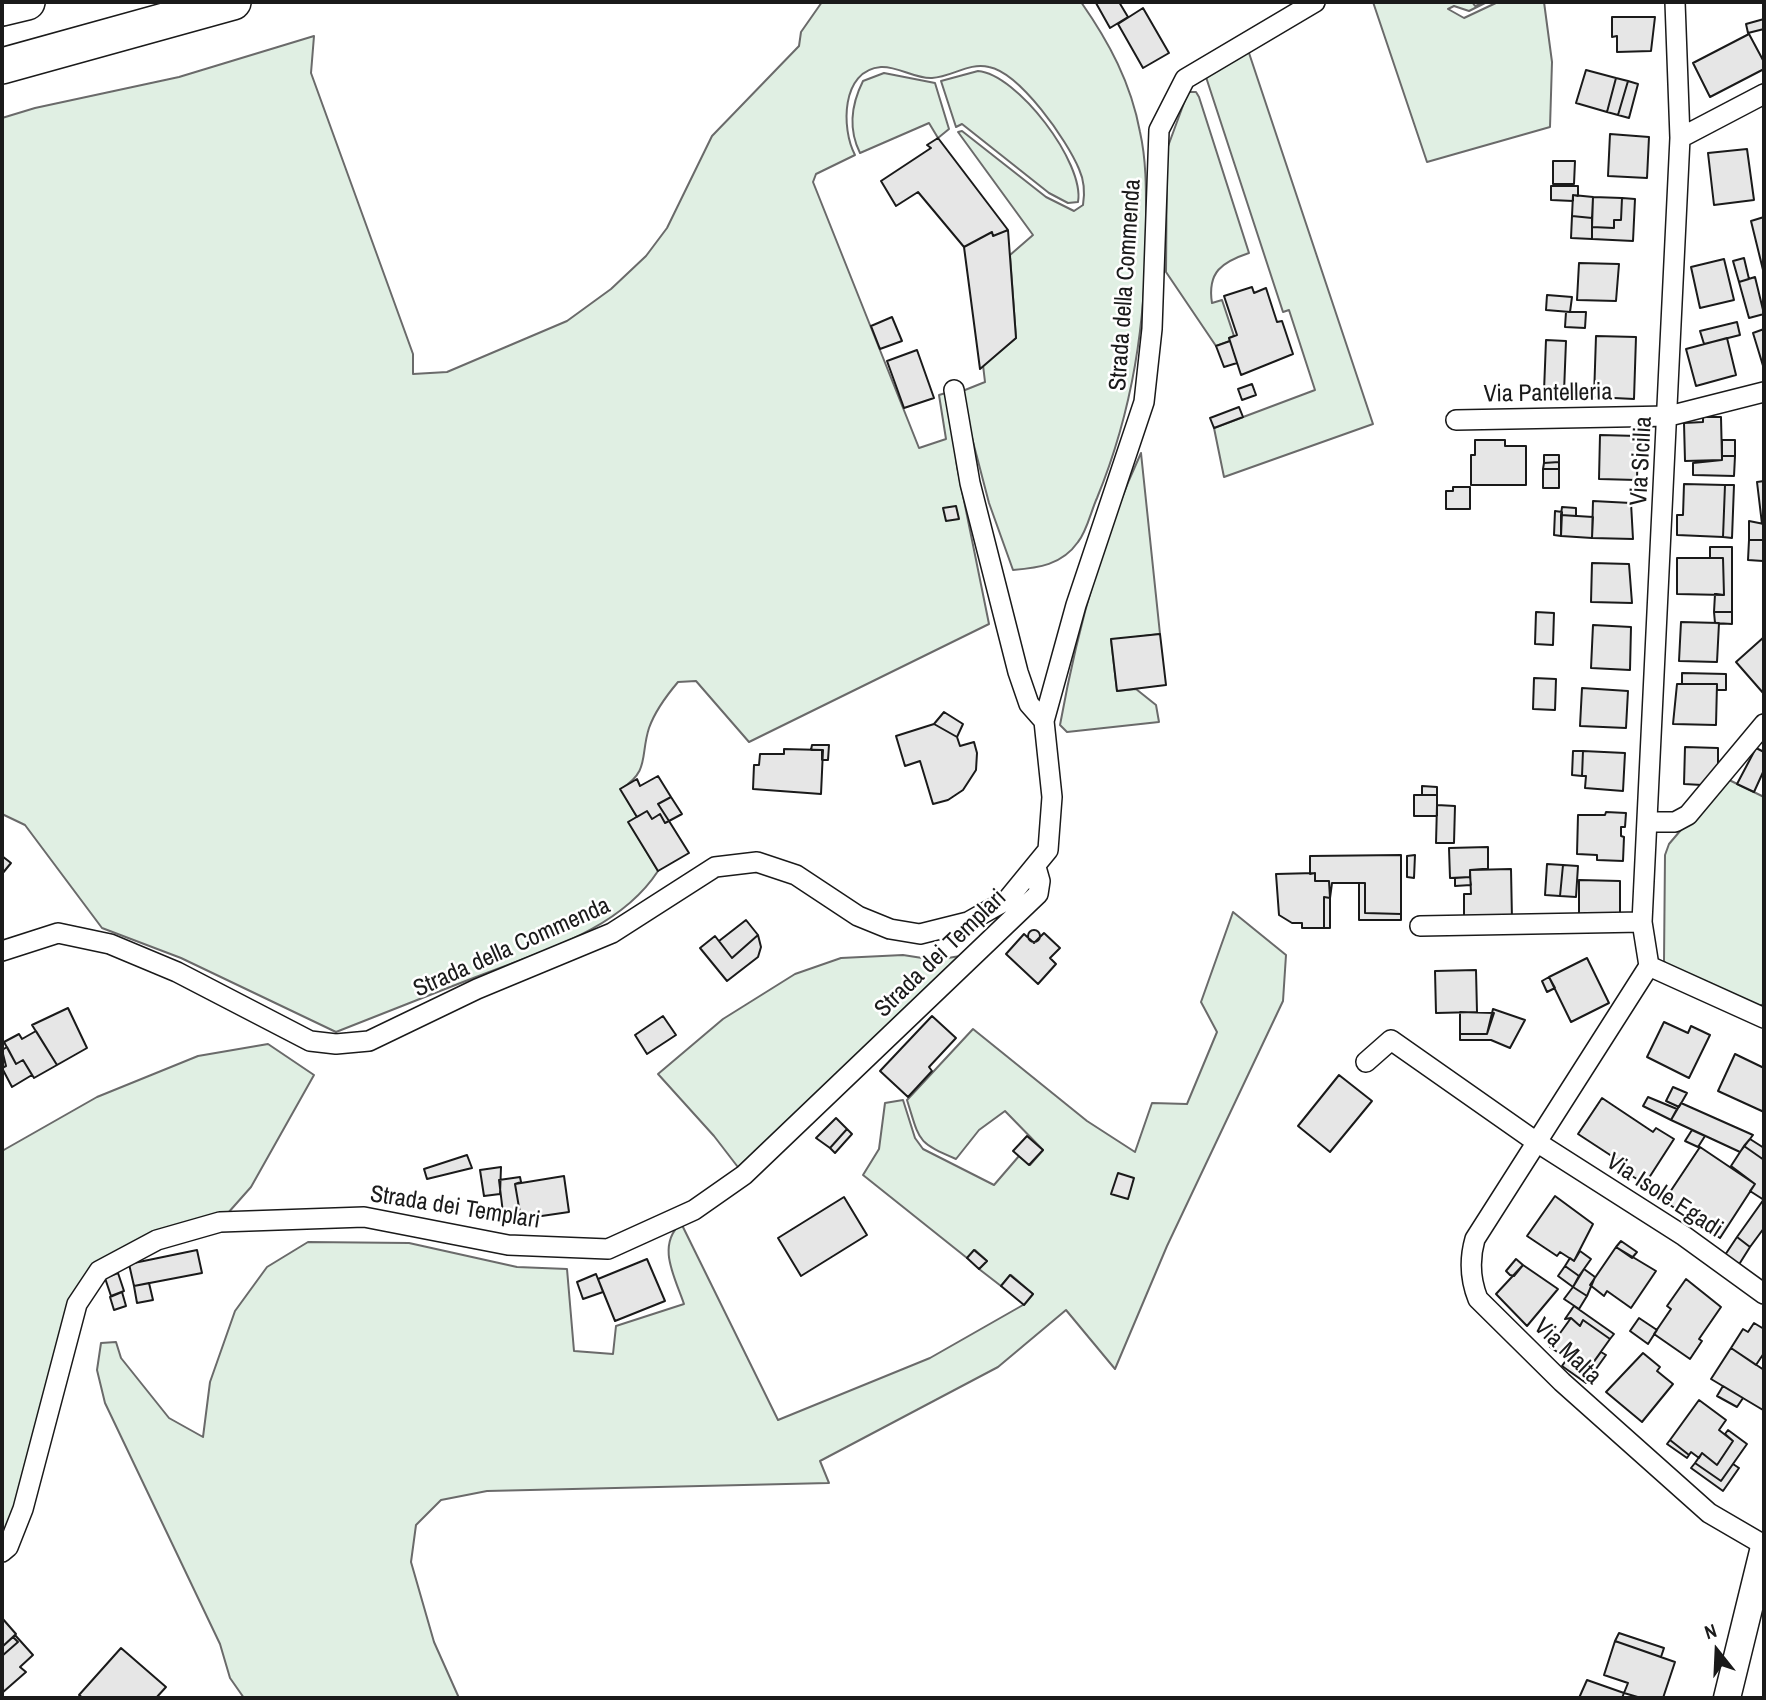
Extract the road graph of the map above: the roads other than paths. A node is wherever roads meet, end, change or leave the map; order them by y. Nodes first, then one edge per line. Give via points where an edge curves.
1 (27, 2) edge
2 (233, 2) edge
3 (1315, 2) edge
4 (1675, 2) edge
5 (2, 8) edge
6 (2, 66) edge
7 (1764, 94) edge
8 (1681, 138) junction
9 (954, 390) dead end
10 (1764, 392) edge
11 (1669, 416) junction
12 (1456, 420) dead end
13 (1045, 721) junction
14 (1764, 724) edge
15 (1648, 822) junction
16 (1036, 867) junction
17 (1642, 922) junction
18 (1420, 926) dead end
19 (2, 951) edge
20 (1648, 966) junction
21 (1764, 1018) edge
22 (1366, 1062) dead end
23 (1535, 1141) junction
24 (1764, 1294) edge
25 (1764, 1546) edge
26 (2, 1552) edge
27 (1727, 1698) edge

1 - 5 highway
2 - 6 highway
3 - 13 street, Strada della Commenda via 1185,79 1159,130 1152,329 1144,402 1076,604
4 - 8 street, Via Sicilia
7 - 8 street
8 - 11 street, Via Sicilia
9 - 13 street, Strada della Commenda via 970,483 1018,672 1029,704
10 - 11 street, Via Pantelleria
11 - 12 street, Via Pantelleria
11 - 15 street, Via Sicilia
13 - 16 street, Strada della Commenda via 1052,797 1048,850
14 - 15 street via 1688,815 1675,822
15 - 17 street, Via Sicilia
16 - 19 street, Strada della Commenda via 1007,900 968,922 920,934 890,929 858,916 796,875 770,866 757,862 715,867 612,933 477,989 369,1041 336,1044 310,1041 177,972 110,944 58,933
16 - 26 street, Strada dei Templari via 1038,894 753,1166 694,1210 608,1249 508,1245 364,1217 220,1222 157,1240 99,1271 77,1304 23,1509
17 - 18 street
17 - 20 street, Via Sicilia
20 - 21 street
20 - 23 street, Via Malta
22 - 23 street via 1391,1040
23 - 24 street, Via Isole Egadi via 1684,1236
23 - 25 street, Via Malta via 1475,1239 1471,1273 1478,1299 1562,1382 1709,1513
25 - 27 street

